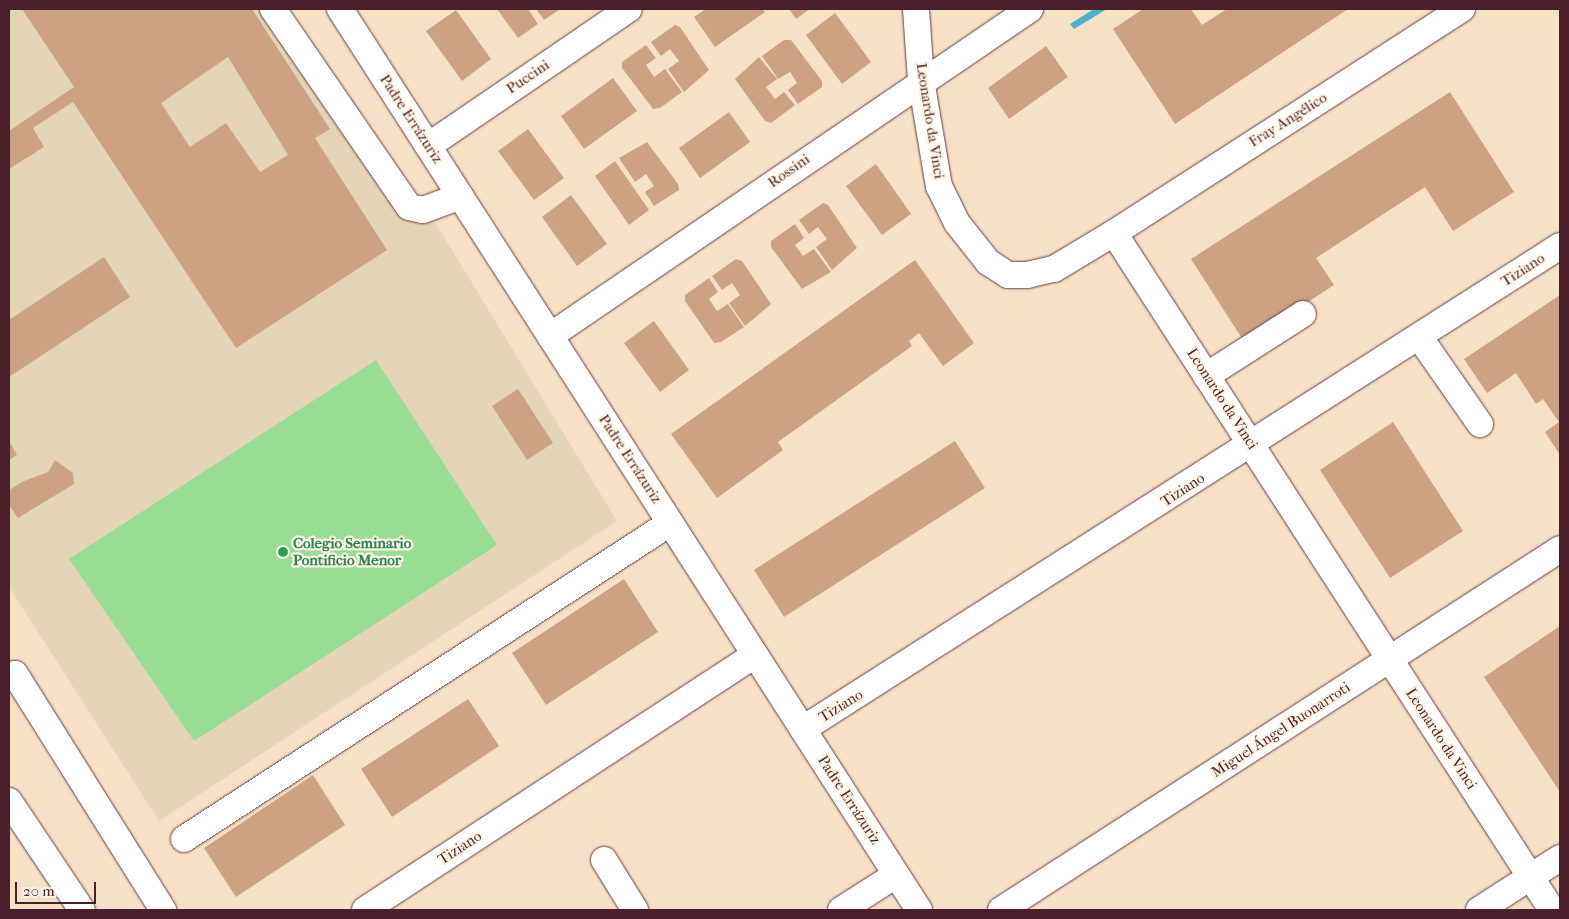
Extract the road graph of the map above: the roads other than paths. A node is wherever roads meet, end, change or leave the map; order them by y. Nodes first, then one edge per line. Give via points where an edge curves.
1 (273, 9) edge
2 (340, 9) edge
3 (629, 9) edge
4 (916, 9) edge
5 (1030, 9) edge
6 (1462, 9) edge
7 (921, 80) junction
8 (428, 146) junction
9 (461, 196) junction
10 (1114, 233) junction
11 (1560, 246) edge
12 (1303, 314) dead end
13 (550, 336) junction
14 (1420, 338) junction
15 (1206, 376) junction
16 (1480, 424) dead end
17 (1252, 446) junction
18 (670, 523) junction
19 (1560, 549) edge
20 (755, 655) junction
21 (1390, 660) junction
22 (9, 678) edge
23 (803, 729) junction
24 (9, 800) edge
25 (184, 839) dead end
26 (1560, 858) edge
27 (604, 860) dead end
28 (896, 875) junction
29 (1530, 877) junction
30 (82, 910) edge
31 (163, 910) edge
32 (365, 910) edge
33 (635, 910) edge
34 (841, 910) edge
35 (919, 910) edge
36 (1001, 910) edge
37 (1479, 910) edge
38 (1552, 910) edge

1 - 9 street via 409,207 423,210
2 - 8 street, Padre Errázuriz
3 - 8 street, Puccini
4 - 7 street, Leonardo da Vinci
5 - 7 street, Rossini
6 - 10 street, Fray Angélico
7 - 10 street, Leonardo da Vinci via 939,186 957,223 988,262 1008,275 1027,275 1054,268
7 - 13 street, Rossini
8 - 9 street, Padre Errázuriz
9 - 13 street, Padre Errázuriz
10 - 15 street, Leonardo da Vinci
11 - 14 street, Tiziano
12 - 15 street
13 - 18 street, Padre Errázuriz
14 - 16 street
14 - 17 street, Tiziano
15 - 17 street, Leonardo da Vinci
17 - 21 street, Leonardo da Vinci
17 - 23 street, Tiziano
18 - 20 street, Padre Errázuriz
18 - 25 street
19 - 21 street, Miguel Ángel Buonarroti
20 - 23 street, Padre Errázuriz
20 - 32 street, Tiziano
21 - 29 street, Leonardo da Vinci
21 - 36 street, Miguel Ángel Buonarroti
22 - 31 street via 15,674
23 - 28 street, Padre Errázuriz
24 - 30 street
26 - 29 street
27 - 33 street
28 - 34 street
28 - 35 street, Padre Errázuriz
29 - 37 street
29 - 38 street, Leonardo da Vinci

